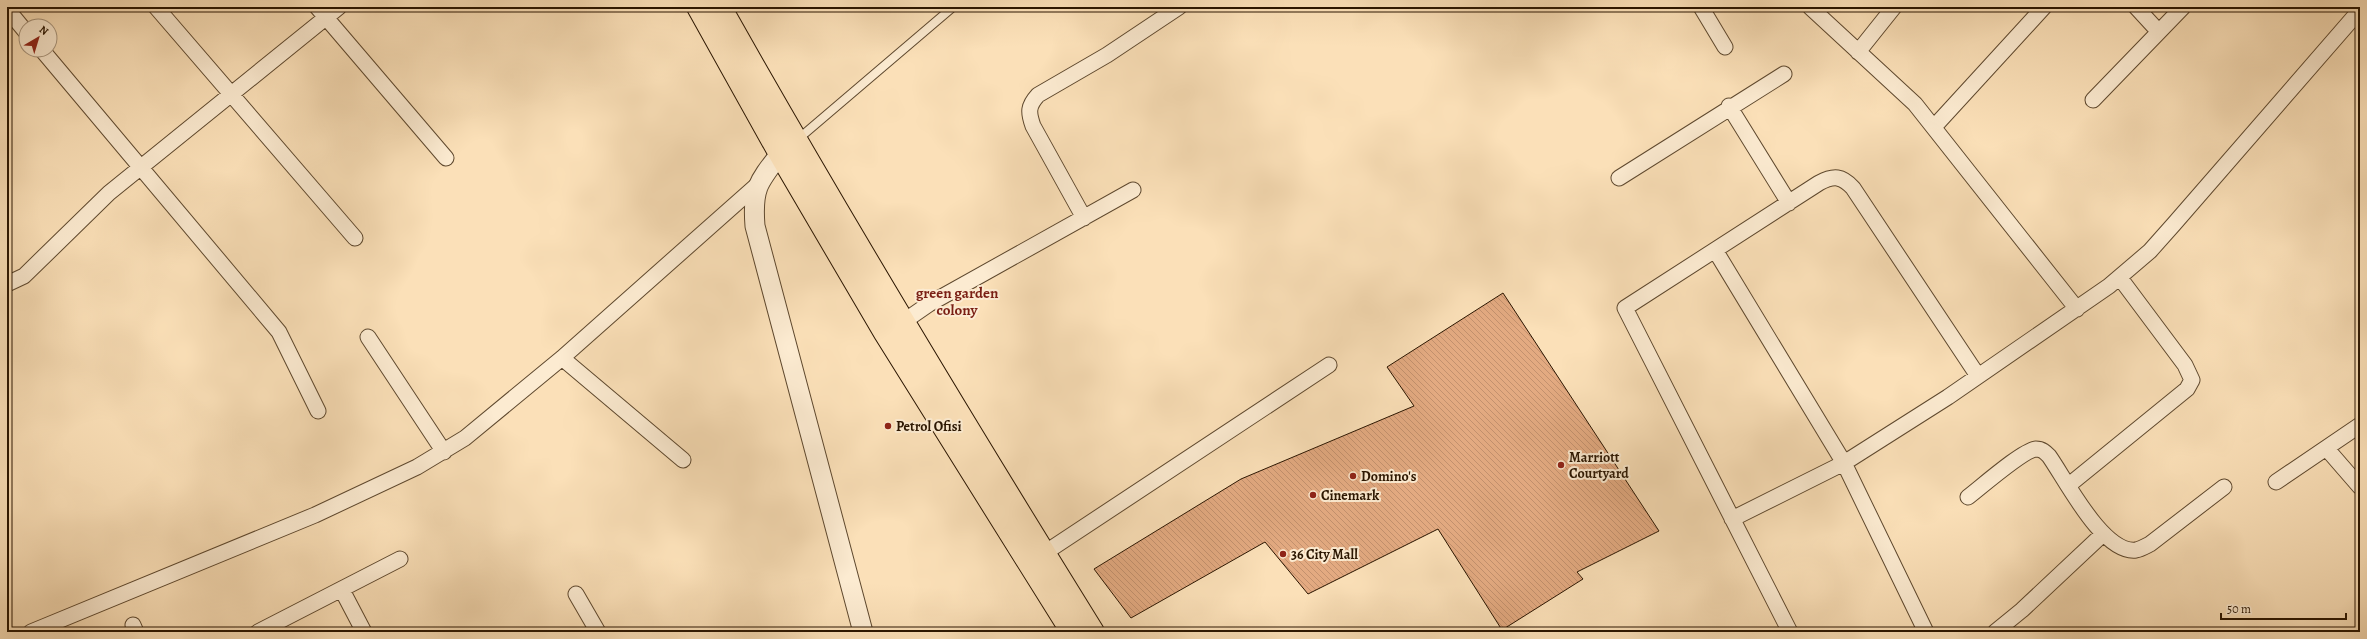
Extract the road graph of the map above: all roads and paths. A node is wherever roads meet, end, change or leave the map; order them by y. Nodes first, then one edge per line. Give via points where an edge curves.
1 (156, 7) edge
2 (339, 7) edge
3 (698, 7) edge
4 (720, 7) edge
5 (953, 7) edge
6 (1179, 7) edge
7 (1701, 7) edge
8 (1810, 7) edge
9 (1894, 7) edge
10 (2044, 7) edge
11 (2136, 7) edge
12 (2184, 7) edge
13 (7, 9) edge
14 (2360, 10) edge
15 (322, 12) edge
16 (18, 22) edge
17 (2159, 32) junction
18 (1725, 46) dead end
19 (1858, 52) junction
20 (49, 58) edge
21 (1784, 74) dead end
22 (230, 95) junction
23 (2093, 100) dead end
24 (1730, 106) junction
25 (1934, 127) junction
26 (788, 147) junction
27 (446, 158) dead end
28 (140, 167) junction
29 (1619, 178) dead end
30 (757, 185) junction
31 (1133, 190) dead end
32 (1789, 203) junction
33 (1084, 218) junction
34 (355, 238) dead end
35 (1715, 250) junction
36 (2120, 278) junction
37 (7, 284) edge
38 (2077, 310) junction
39 (903, 322) junction
40 (368, 337) dead end
41 (562, 358) junction
42 (1329, 365) dead end
43 (1978, 376) junction
44 (318, 411) dead end
45 (2360, 426) edge
46 (2327, 449) junction
47 (444, 452) junction
48 (683, 460) dead end
49 (1844, 463) junction
50 (2276, 482) dead end
51 (2069, 485) junction
52 (2360, 487) edge
53 (2224, 488) dead end
54 (1968, 497) dead end
55 (1732, 519) junction
56 (2103, 534) junction
57 (1037, 559) junction
58 (400, 560) dead end
59 (342, 590) junction
60 (576, 594) dead end
61 (31, 632) edge
62 (258, 632) edge
63 (364, 632) edge
64 (598, 632) edge
65 (863, 632) edge
66 (1072, 632) edge
67 (1093, 632) edge
68 (1790, 632) edge
69 (1926, 632) edge
70 (1995, 632) edge

1 - 22 street
2 - 15 street
3 - 26 highway
4 - 26 highway
5 - 26 lane
6 - 33 street via 1107,55 1038,95 1028,110 1033,126
7 - 18 street
8 - 19 street
9 - 19 street
10 - 25 street
11 - 17 street
12 - 17 street
13 - 16 street
14 - 36 street via 2150,251
15 - 22 street
15 - 27 street
17 - 23 street
19 - 25 street via 1905,94
20 - 28 street
21 - 24 street
22 - 28 street
22 - 34 street
24 - 29 street
24 - 32 street
25 - 38 street
26 - 30 street
26 - 39 highway
26 - 57 highway via 885,333
28 - 37 street via 108,193 24,276
28 - 44 street via 279,332
30 - 41 street
30 - 65 street via 754,202 755,226
31 - 33 street
32 - 35 street
32 - 43 street via 1827,179 1838,177 1846,181
33 - 39 street via 930,304
35 - 49 street
35 - 55 street via 1625,308
36 - 38 street
36 - 51 street via 2185,365 2192,380 2187,389
38 - 43 street
39 - 57 highway
40 - 47 street
41 - 47 street via 465,438
41 - 48 street
42 - 57 street
43 - 49 street
45 - 46 street
46 - 50 street
46 - 52 street
47 - 61 street via 321,512
49 - 55 street
49 - 69 street
51 - 54 street via 2049,456 2035,449 2022,455
51 - 56 street
53 - 56 street via 2142,548 2126,548
55 - 68 street
56 - 70 street
57 - 66 highway
57 - 67 highway
58 - 59 street
59 - 62 street
59 - 63 street
60 - 64 street

